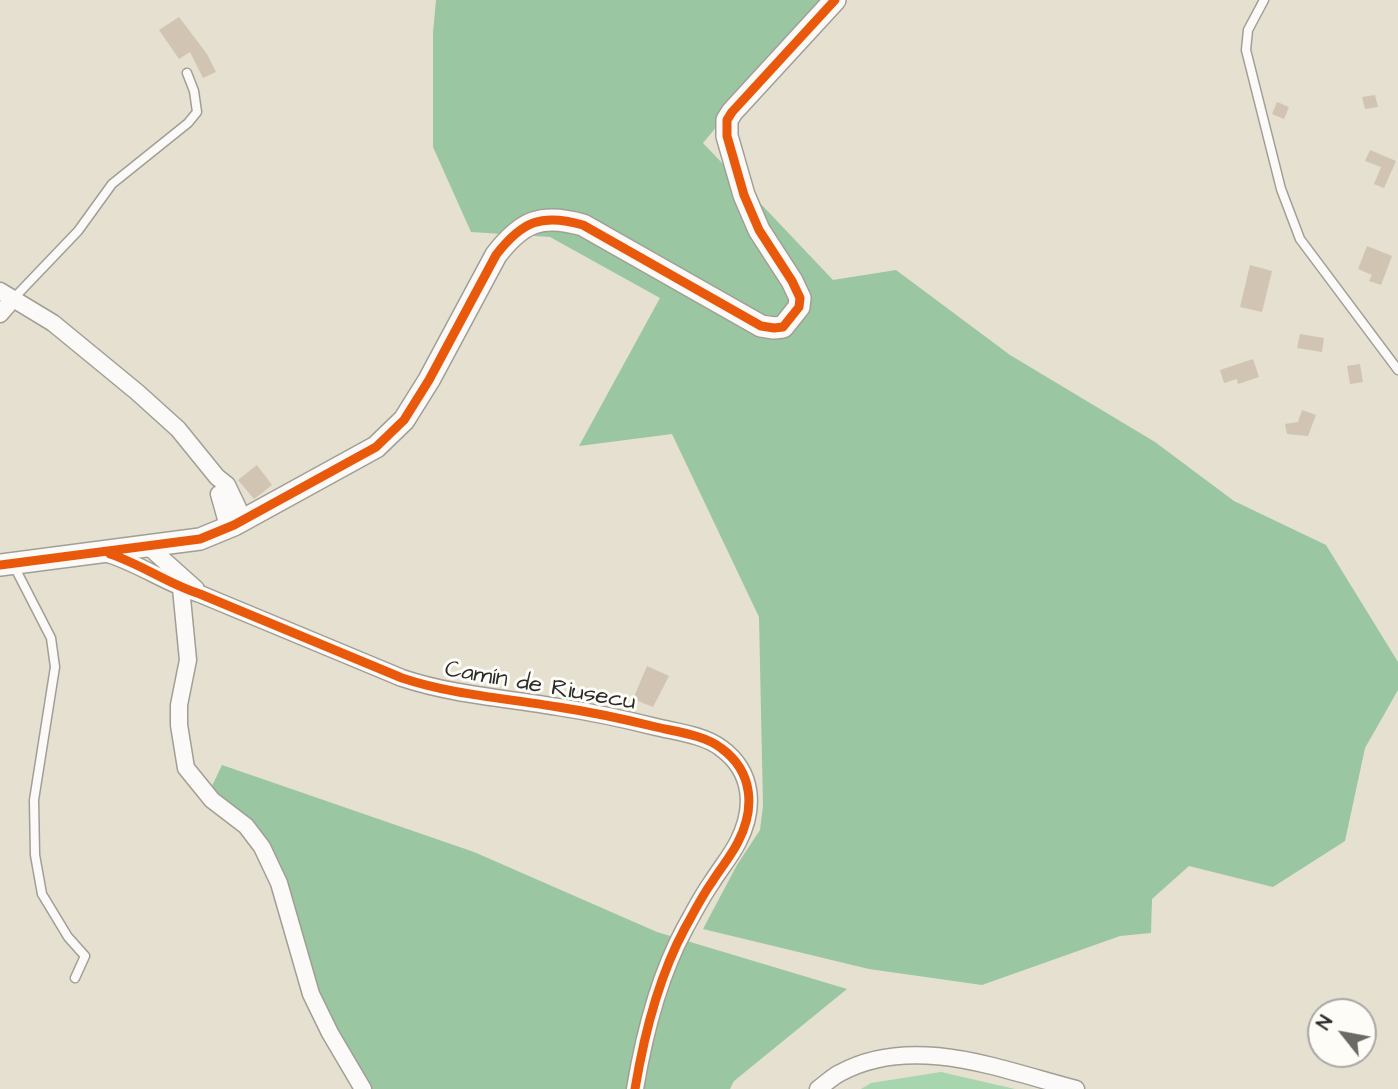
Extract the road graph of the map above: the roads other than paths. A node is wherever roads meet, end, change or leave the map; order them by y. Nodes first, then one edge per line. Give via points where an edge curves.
1 (835, 0) edge
2 (1264, 0) edge
3 (187, 73) dead end
4 (7, 295) edge
5 (0, 314) edge
6 (1398, 370) edge
7 (217, 477) junction
8 (219, 494) junction
9 (234, 525) junction
10 (192, 541) junction
11 (149, 547) junction
12 (103, 552) junction
13 (6, 564) edge
14 (160, 576) junction
15 (182, 582) junction
16 (75, 978) dead end
17 (363, 1089) edge
18 (635, 1089) edge
19 (818, 1089) edge
20 (1076, 1089) edge

1 - 9 street via 732,112 726,127 744,195 759,230 800,298 799,307 783,327 761,326 583,225 558,218 539,220 523,228 496,255 429,380 391,434 376,447
2 - 6 lane via 1248,30 1246,50 1281,189 1300,239
3 - 4 lane via 197,112 112,184 78,231
4 - 5 street
4 - 7 street via 54,323 137,392 178,429
7 - 8 street
7 - 9 street via 227,485 238,508
8 - 9 street via 226,519
8 - 10 street via 215,511
9 - 10 street
10 - 11 street
10 - 15 street via 178,561
11 - 12 street
11 - 14 street via 147,558
11 - 15 street, Camín de Riusecu
12 - 13 street
12 - 14 street, Camín de Riusecu
13 - 16 lane via 51,638 55,667 34,800 35,855 42,894 85,956
14 - 15 street, Camín de Riusecu
15 - 17 street via 188,660 179,725 186,768 262,847 279,883 311,994
15 - 18 street, Camín de Riusecu via 200,594 434,689 633,722 702,738 731,756 750,796 747,822 683,931 662,982
19 - 20 street via 839,1073 868,1061 907,1055 964,1060

